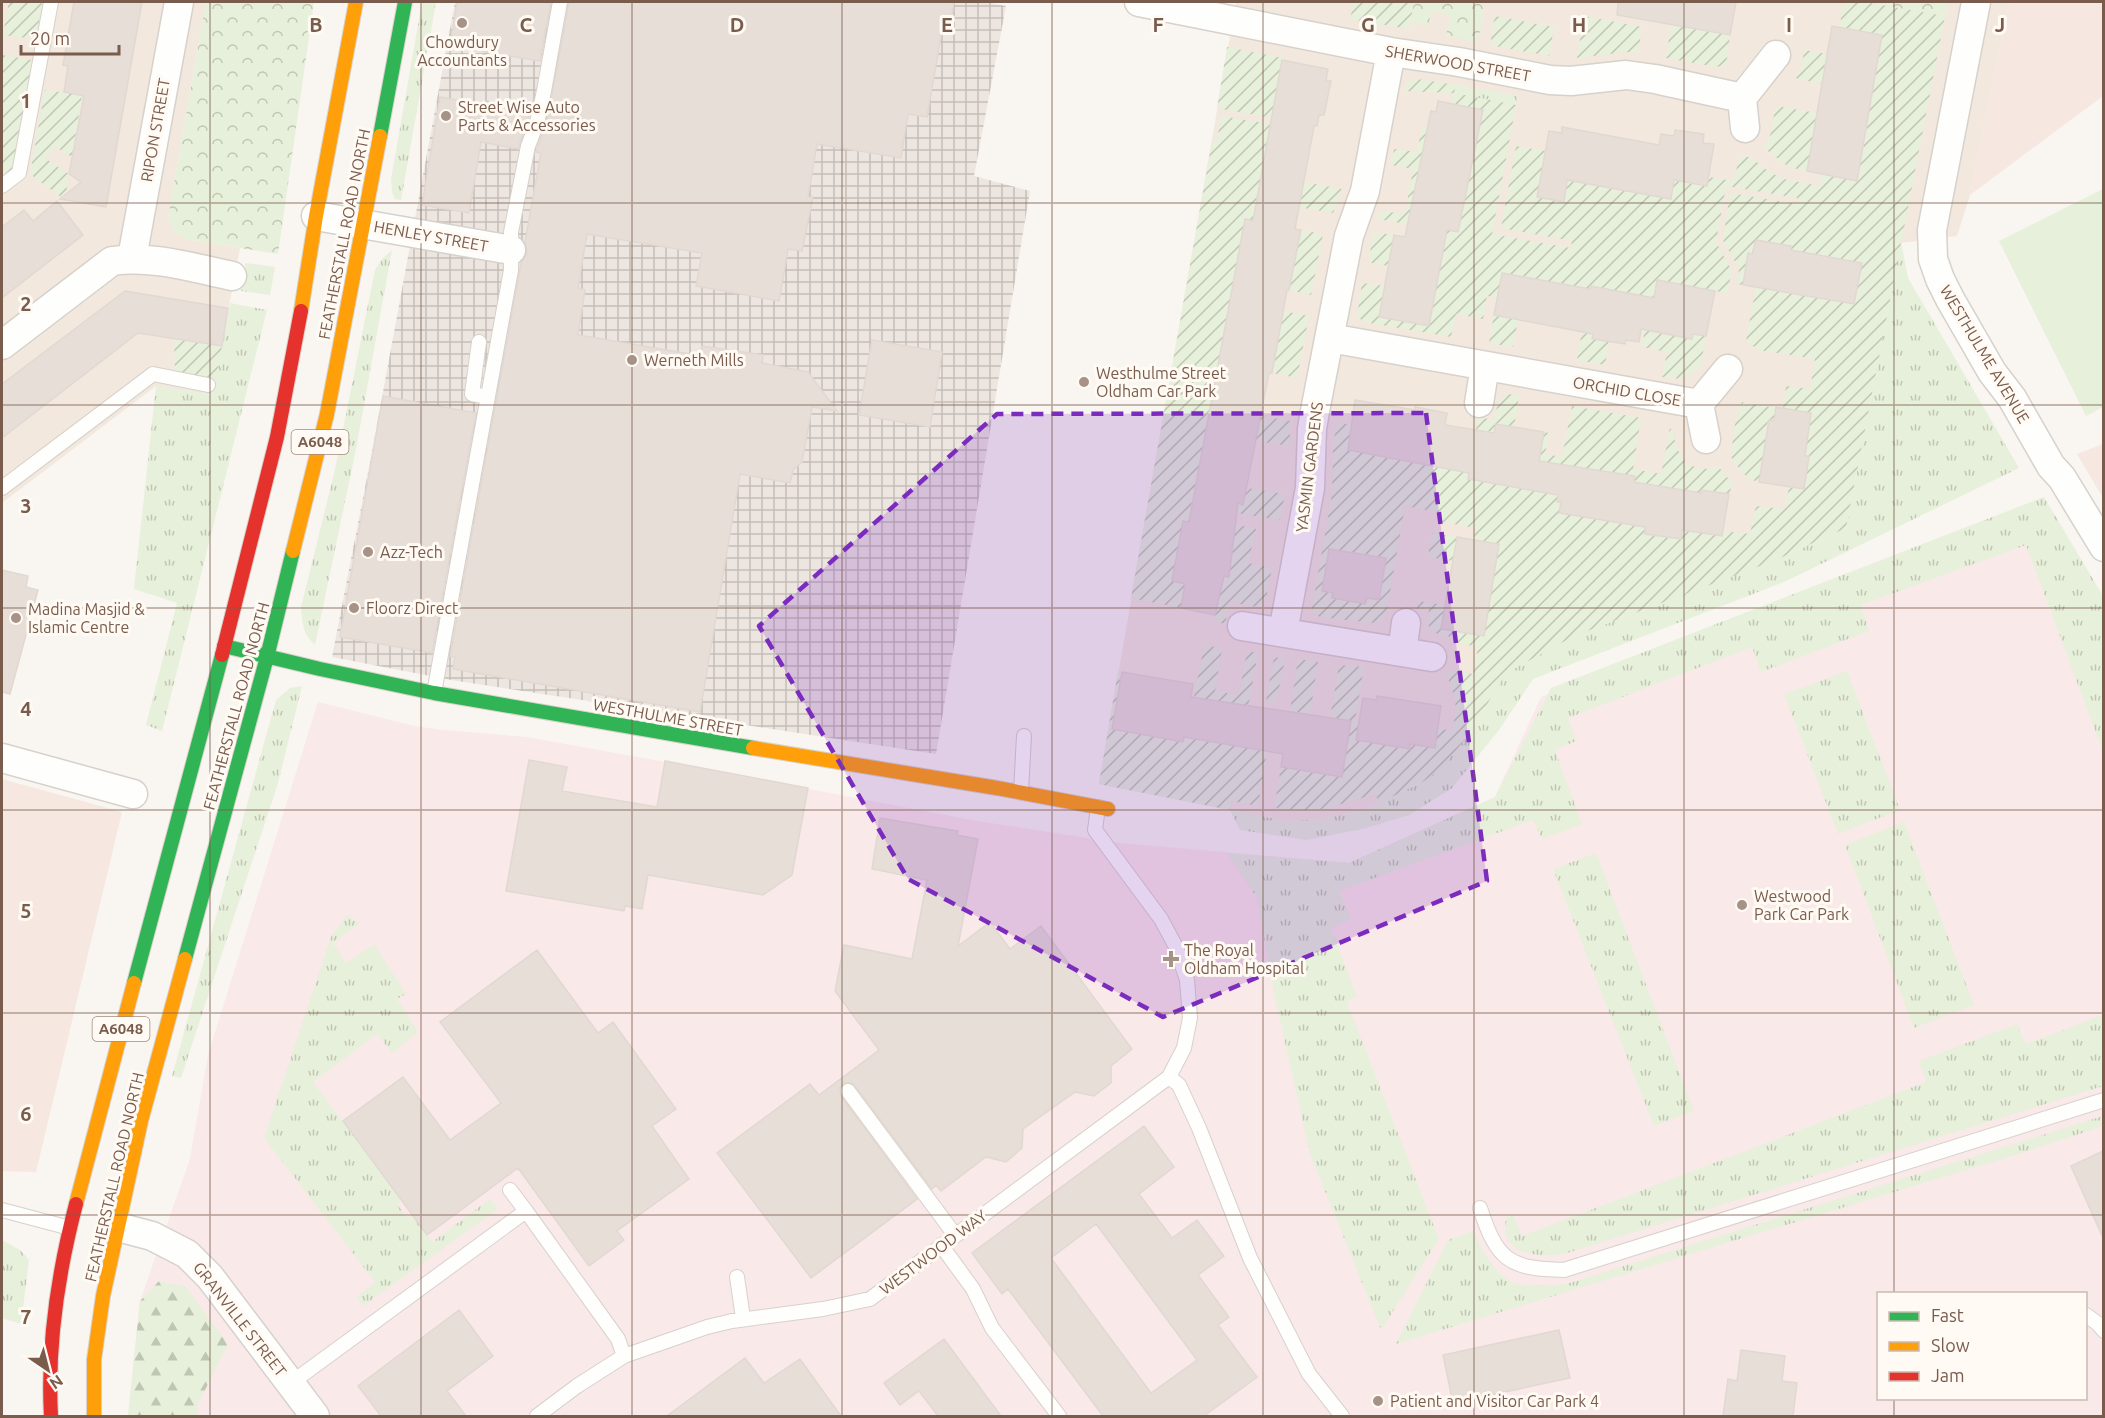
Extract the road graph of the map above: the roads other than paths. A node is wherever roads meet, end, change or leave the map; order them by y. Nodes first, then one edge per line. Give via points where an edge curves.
1 (51, 2) edge
2 (179, 2) edge
3 (356, 2) edge
4 (405, 2) edge
5 (560, 2) edge
6 (1149, 2) edge
7 (1976, 2) edge
8 (1264, 13) edge
9 (1390, 52) junction
10 (1776, 55) dead end
11 (1742, 98) junction
12 (1745, 128) dead end
13 (2, 186) edge
14 (316, 216) junction
15 (363, 225) junction
16 (511, 250) junction
17 (132, 258) junction
18 (232, 276) dead end
19 (1330, 338) junction
20 (478, 342) dead end
21 (2, 345) edge
22 (1485, 366) junction
23 (1728, 369) dead end
24 (208, 385) dead end
25 (488, 397) junction
26 (1479, 403) dead end
27 (1699, 404) junction
28 (1706, 439) dead end
29 (3, 485) edge
30 (2103, 548) edge
31 (1406, 623) dead end
32 (1242, 626) dead end
33 (1283, 632) junction
34 (224, 646) junction
35 (1402, 652) junction
36 (267, 657) junction
37 (1432, 657) dead end
38 (434, 693) junction
39 (1024, 736) dead end
40 (2, 758) edge
41 (123, 784) dead end
42 (1021, 792) junction
43 (1103, 808) joint
44 (1169, 1077) junction
45 (848, 1091) dead end
46 (2103, 1100) edge
47 (510, 1190) dead end
48 (1480, 1208) dead end
49 (2, 1210) edge
50 (526, 1211) junction
51 (118, 1227) junction
52 (70, 1228) junction
53 (955, 1235) junction
54 (941, 1245) junction
55 (737, 1278) dead end
56 (2087, 1316) edge
57 (742, 1318) junction
58 (2103, 1331) edge
59 (624, 1356) junction
60 (291, 1383) junction
61 (51, 1416) edge
62 (94, 1416) edge
63 (315, 1416) edge
64 (537, 1416) edge
65 (1059, 1416) edge
66 (1342, 1416) edge

1 - 13 lane via 19,173
2 - 17 street, RIPON STREET
3 - 14 main road, FEATHERSTALL ROAD NORTH / A6048
4 - 15 main road, FEATHERSTALL ROAD NORTH / A6048
5 - 16 lane via 540,112 516,205
6 - 8 street, SHERWOOD STREET
7 - 30 street, WESTHULME AVENUE via 1932,230 1933,259 1940,279 1992,372 2012,398
8 - 9 street, SHERWOOD STREET
9 - 11 street, SHERWOOD STREET via 1557,81 1626,75
9 - 19 street, YASMIN GARDENS via 1365,191 1349,236
10 - 11 street
11 - 12 street
14 - 15 street, HENLEY STREET
14 - 34 main road, FEATHERSTALL ROAD NORTH / A6048 via 276,437
15 - 16 street, HENLEY STREET
15 - 36 main road, FEATHERSTALL ROAD NORTH / A6048 via 327,414
16 - 25 lane via 511,270
17 - 18 street
17 - 21 street via 112,261
19 - 22 street
19 - 33 street, YASMIN GARDENS via 1312,429 1310,488
20 - 25 lane via 472,394
22 - 26 street
22 - 27 street, ORCHID CLOSE
23 - 27 street, ORCHID CLOSE
24 - 29 lane via 153,374
25 - 38 lane
27 - 28 street, ORCHID CLOSE
31 - 35 street
32 - 33 street
33 - 35 street
34 - 36 main road, WESTHULME STREET
34 - 52 main road, FEATHERSTALL ROAD NORTH / A6048
35 - 37 street
36 - 38 main road, WESTHULME STREET
36 - 51 main road, FEATHERSTALL ROAD NORTH / A6048 via 141,1121
38 - 42 main road, WESTHULME STREET
39 - 42 lane
40 - 41 street
42 - 43 main road, WESTHULME STREET
43 - 44 lane via 1095,830 1161,919 1187,980 1190,1018 1184,1048
44 - 53 lane, WESTWOOD WAY
44 - 66 lane via 1179,1085 1250,1258 1309,1374
45 - 53 lane
46 - 48 lane via 1564,1270 1533,1270 1509,1261 1489,1237
47 - 50 lane
49 - 52 lane
50 - 59 lane via 618,1339
50 - 60 lane
51 - 60 street, GRANVILLE STREET via 152,1236 188,1254 210,1276
51 - 62 main road, FEATHERSTALL ROAD NORTH / A6048 via 94,1360
52 - 61 main road, FEATHERSTALL ROAD NORTH / A6048 via 55,1316 49,1378
53 - 54 lane, WESTWOOD WAY
54 - 57 lane, WESTWOOD WAY via 870,1299
54 - 65 lane via 973,1289 992,1328
55 - 57 lane
56 - 58 lane
57 - 59 lane, WESTWOOD WAY
59 - 64 lane, WESTWOOD WAY
60 - 63 street, GRANVILLE STREET

